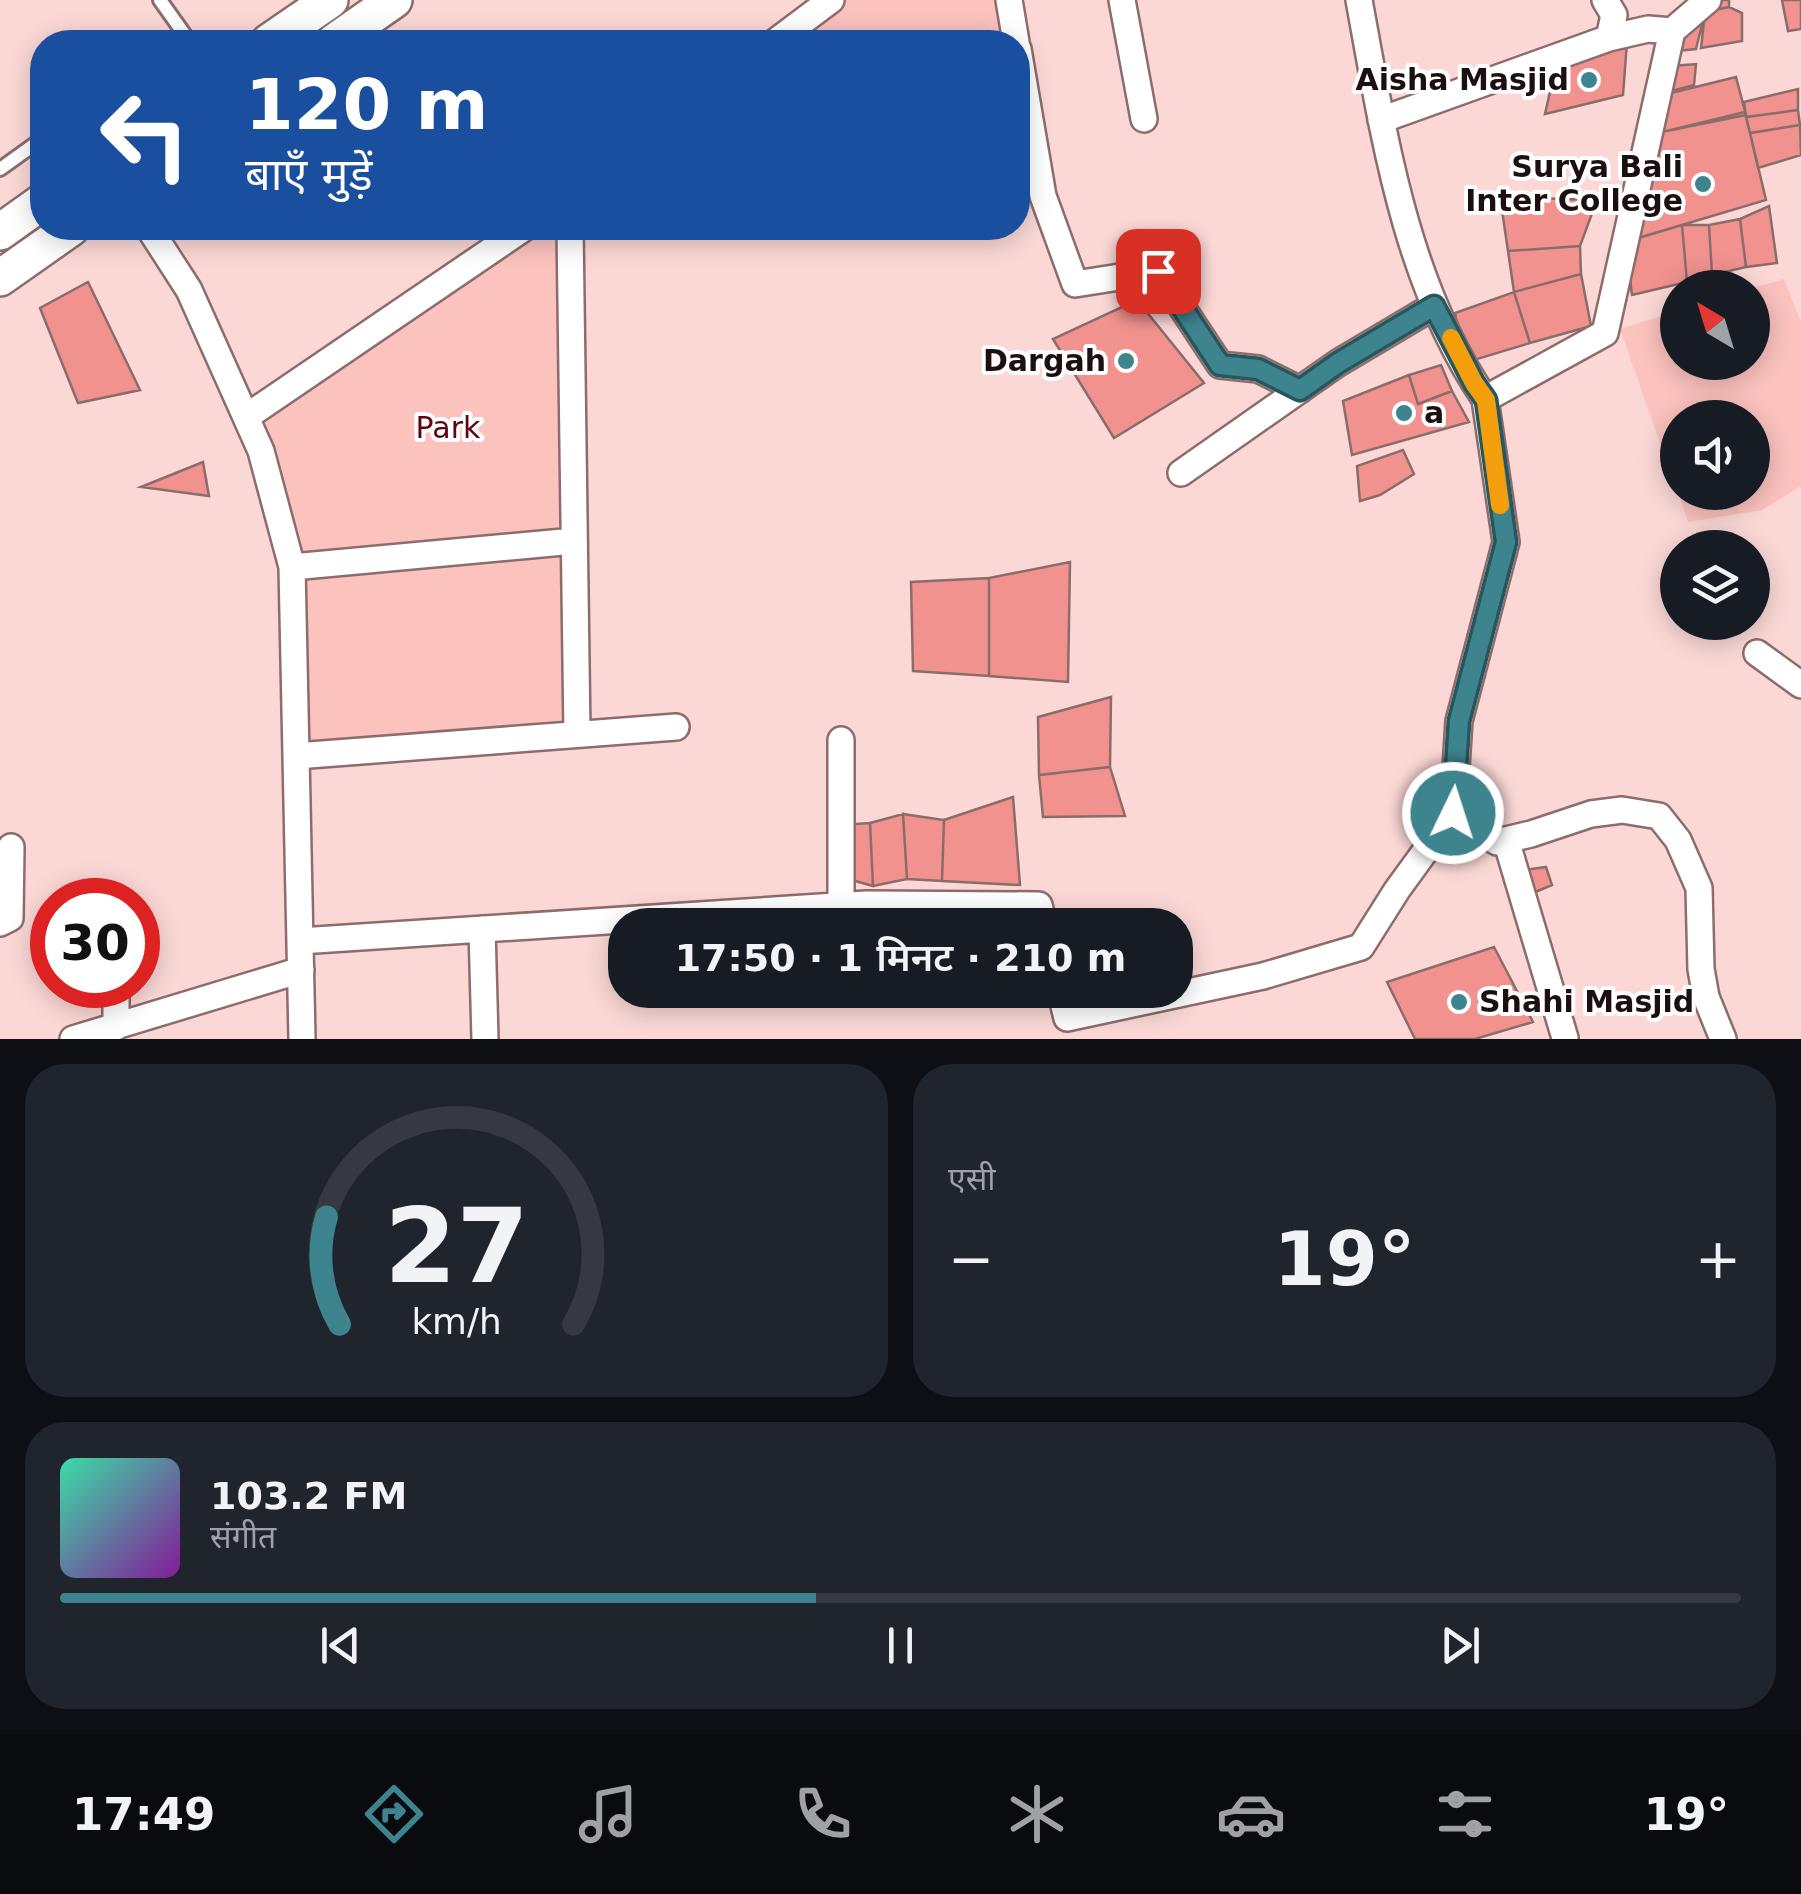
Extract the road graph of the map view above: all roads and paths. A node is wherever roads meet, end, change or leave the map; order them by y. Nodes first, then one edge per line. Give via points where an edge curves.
1 (160, 0) edge
2 (330, 0) edge
3 (394, 0) edge
4 (831, 0) edge
5 (1009, 0) edge
6 (1122, 0) edge
7 (1359, 0) edge
8 (1605, 0) edge
9 (1708, 0) edge
10 (181, 30) edge
11 (286, 30) edge
12 (351, 30) edge
13 (790, 30) edge
14 (1014, 30) edge
15 (1672, 31) junction
16 (1609, 38) junction
17 (1144, 119) dead end
18 (1381, 120) junction
19 (30, 148) edge
20 (1030, 151) edge
21 (0, 169) edge
22 (30, 211) edge
23 (0, 232) edge
24 (52, 240) edge
25 (156, 240) edge
26 (506, 240) edge
27 (570, 240) edge
28 (3, 270) edge
29 (1434, 306) junction
30 (1300, 390) junction
31 (1486, 400) junction
32 (246, 416) junction
33 (1181, 474) dead end
34 (574, 542) junction
35 (292, 567) junction
36 (1757, 652) dead end
37 (1801, 685) edge
38 (676, 727) dead end
39 (577, 734) junction
40 (841, 740) dead end
41 (296, 756) junction
42 (1453, 813) junction
43 (1506, 840) junction
44 (10, 847) dead end
45 (841, 905) junction
46 (1040, 908) edge
47 (0, 923) edge
48 (482, 929) junction
49 (300, 941) junction
50 (300, 970) junction
51 (1193, 991) edge
52 (116, 1008) edge
53 (1064, 1008) edge
54 (1114, 1008) edge
55 (116, 1027) junction
56 (1564, 1038) edge
57 (73, 1039) edge
58 (302, 1039) edge
59 (485, 1039) edge
60 (1722, 1039) edge

1 - 10 lane
2 - 11 street
3 - 12 street
4 - 13 street
5 - 14 street
6 - 17 street
7 - 18 street
8 - 16 street via 1614,15
9 - 15 street
15 - 16 street
15 - 31 street via 1604,333
16 - 18 street
18 - 29 street
19 - 21 lane
20 - 30 street via 1075,284 1158,271 1220,365 1258,369
22 - 23 street
24 - 28 street
25 - 32 street via 189,290
26 - 32 street
27 - 34 street
29 - 30 street
29 - 31 street
30 - 33 street
31 - 42 street via 1506,542 1459,721
32 - 35 street
34 - 35 street
34 - 39 street
35 - 41 street
36 - 37 street
38 - 39 street
39 - 41 street
40 - 45 street
41 - 49 street
42 - 43 street via 1497,842
42 - 51 street via 1361,947
43 - 56 street
43 - 60 street via 1591,814 1659,816 1700,888 1706,997
44 - 47 street via 10,918
45 - 46 street
45 - 48 street
48 - 49 street
48 - 59 street
49 - 50 street
50 - 55 street
50 - 58 street
52 - 55 street
53 - 54 street via 1067,1018
55 - 57 street

